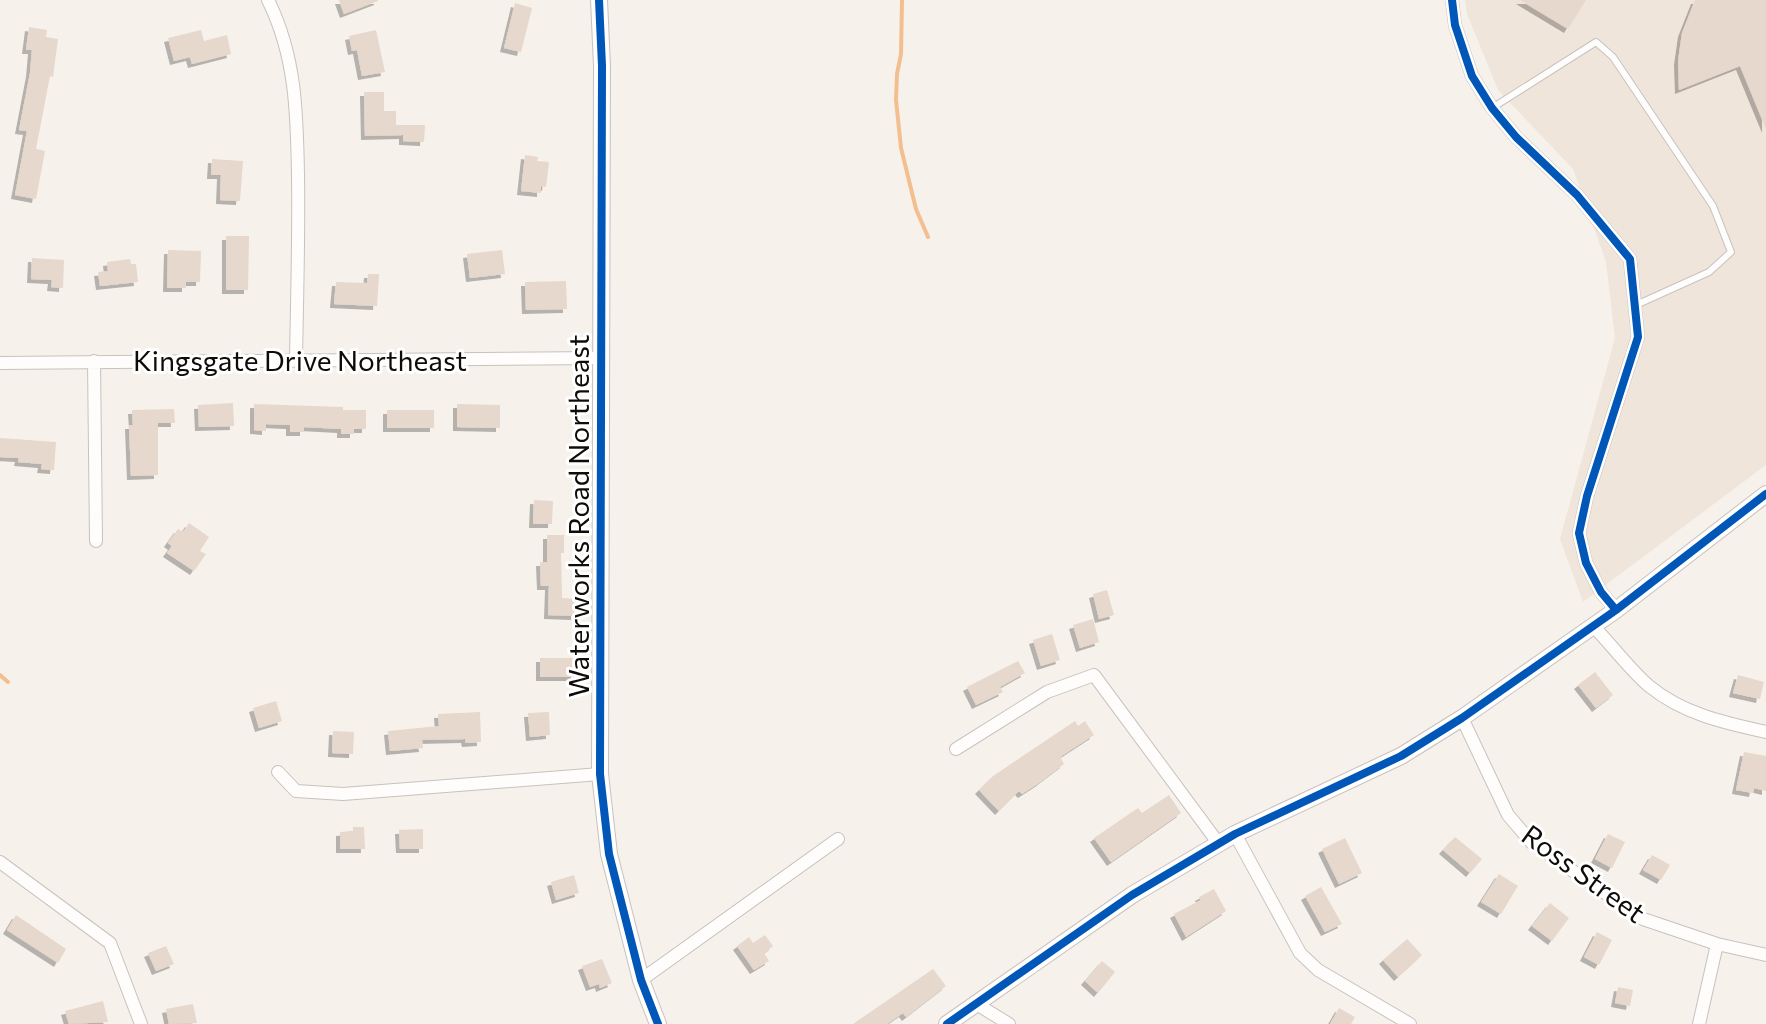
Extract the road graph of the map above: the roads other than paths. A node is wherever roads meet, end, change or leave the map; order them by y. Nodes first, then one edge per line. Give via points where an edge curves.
1 (268, 0) edge
2 (599, 0) edge
3 (1452, 0) edge
4 (1492, 108) junction
5 (1635, 306) junction
6 (599, 358) junction
7 (296, 360) junction
8 (94, 361) junction
9 (0, 363) edge
10 (1766, 494) edge
11 (96, 541) dead end
12 (1616, 610) junction
13 (1593, 626) junction
14 (1462, 718) junction
15 (1766, 732) edge
16 (956, 749) dead end
17 (278, 772) dead end
18 (600, 774) junction
19 (1235, 834) junction
20 (838, 839) dead end
21 (1219, 844) junction
22 (0, 862) edge
23 (1717, 944) junction
24 (1766, 955) edge
25 (641, 980) junction
26 (975, 1003) junction
27 (141, 1024) edge
28 (658, 1024) edge
29 (947, 1024) edge
30 (1009, 1024) edge
31 (1410, 1024) edge
32 (1699, 1024) edge

1 - 7 street via 288,50 297,125
2 - 6 street, Waterworks Road Northeast
3 - 4 street via 1472,76
4 - 5 street via 1577,195 1630,259
4 - 5 lane via 1596,42 1613,57 1713,206 1731,252 1709,272
5 - 12 street via 1638,337 1579,533 1586,563
6 - 7 street, Kingsgate Drive Northeast
6 - 18 street, Waterworks Road Northeast
7 - 8 street, Kingsgate Drive Northeast
8 - 9 street, Kingsgate Drive Northeast
8 - 11 street
10 - 12 street
12 - 13 street
13 - 14 street
13 - 15 street via 1649,686 1675,703 1714,721
14 - 19 street via 1401,756
14 - 23 street, Ross Street via 1508,815 1532,843 1643,919
16 - 21 street via 1047,692 1094,675
17 - 18 street via 296,791 343,794
18 - 25 street, Waterworks Road Northeast via 609,854
19 - 21 street
19 - 31 street via 1300,953 1318,970
20 - 25 street
21 - 26 street via 1132,895
22 - 27 street via 110,943
23 - 24 street, Ross Street
23 - 32 street
25 - 28 street, Waterworks Road Northeast
26 - 29 street
26 - 30 street

